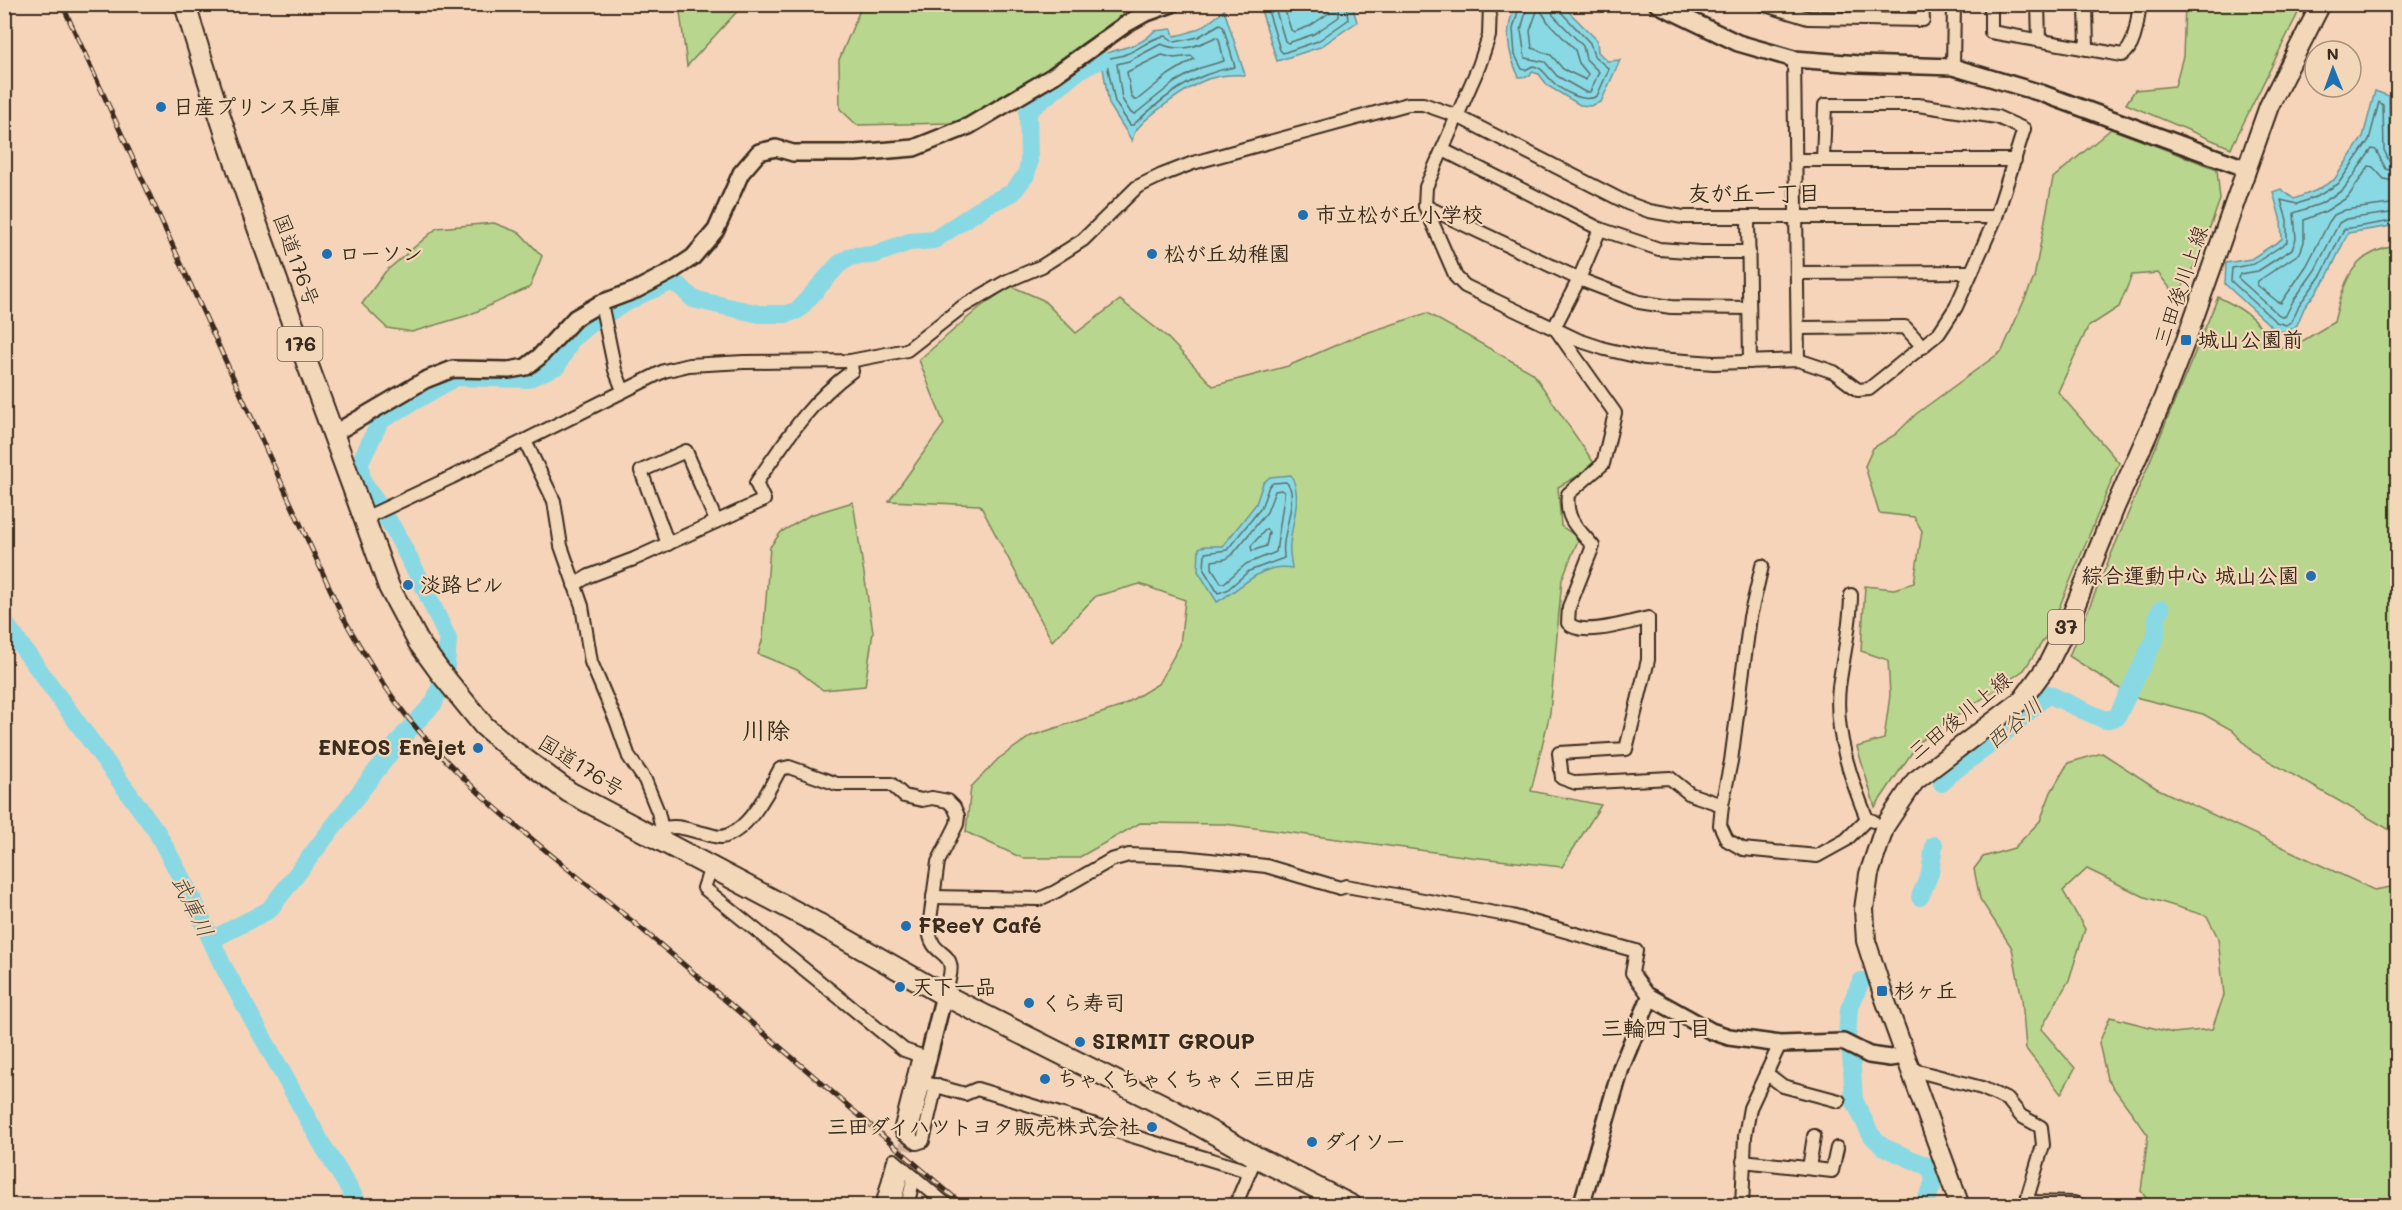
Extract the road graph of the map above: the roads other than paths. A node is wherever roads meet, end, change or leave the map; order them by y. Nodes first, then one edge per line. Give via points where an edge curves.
1 (184, 4) edge
2 (1172, 4) edge
3 (1490, 4) edge
4 (1657, 4) edge
5 (1762, 4) edge
6 (1922, 4) edge
7 (1954, 4) edge
8 (1991, 4) edge
9 (2038, 4) edge
10 (2086, 4) edge
11 (2140, 4) edge
12 (2321, 4) edge
13 (2038, 40) junction
14 (2087, 49) junction
15 (1794, 58) junction
16 (1953, 67) junction
17 (1457, 116) junction
18 (1443, 150) junction
19 (1797, 160) junction
20 (1823, 160) junction
21 (2015, 160) junction
22 (2245, 168) junction
23 (1425, 206) junction
24 (1996, 217) junction
25 (1748, 218) junction
26 (1797, 218) junction
27 (1600, 229) junction
28 (1749, 252) junction
29 (1971, 272) junction
30 (1798, 273) junction
31 (1579, 279) junction
32 (1749, 308) junction
33 (603, 311) junction
34 (1798, 327) junction
35 (1554, 328) junction
36 (1923, 347) junction
37 (1798, 360) junction
38 (850, 361) junction
39 (1750, 362) junction
40 (623, 390) junction
41 (333, 434) junction
42 (525, 441) junction
43 (376, 514) junction
44 (716, 521) junction
45 (668, 544) junction
46 (1762, 566) dead end
47 (574, 585) junction
48 (1851, 595) dead end
49 (1722, 805) junction
50 (1867, 819) junction
51 (1885, 826) junction
52 (661, 834) junction
53 (711, 867) junction
54 (933, 897) junction
55 (944, 995) junction
56 (1650, 997) junction
57 (1780, 1044) junction
58 (923, 1057) junction
59 (1908, 1062) junction
60 (1766, 1073) junction
61 (929, 1084) junction
62 (1839, 1101) dead end
63 (910, 1132) tunnel mouth
64 (1814, 1136) dead end
65 (1837, 1148) dead end
66 (1743, 1161) junction
67 (1253, 1164) junction
68 (1809, 1168) junction
69 (903, 1170) junction
70 (2028, 1204) edge
71 (882, 1206) edge
72 (892, 1206) edge
73 (907, 1206) edge
74 (948, 1206) edge
75 (1235, 1206) edge
76 (1352, 1206) edge
77 (1581, 1206) edge
78 (1742, 1206) edge
79 (1960, 1206) edge
80 (2082, 1206) edge

1 - 41 highway, 国道176号 / 176
2 - 33 street via 1125,24 1053,76 969,126 914,148 855,153 793,153 776,148 759,152 741,173 716,230 693,257
3 - 17 street via 1489,36
4 - 15 street via 1738,44
5 - 6 street via 1808,18 1923,20
7 - 16 street
8 - 13 street via 1991,32
9 - 13 street
10 - 14 street
11 - 14 street via 2127,52 2122,55
12 - 22 main road, 三田後川上線 / 37 via 2269,106
13 - 14 street
15 - 16 street
15 - 19 street
16 - 22 street via 2041,93
17 - 18 street
17 - 25 street via 1649,211 1683,217
17 - 38 street via 1424,104 1408,104 1162,175 1137,187 1083,240 962,307 907,350
18 - 23 street via 1426,187
18 - 27 street
19 - 20 street
19 - 26 street
20 - 21 street
20 - 21 street via 1826,105 1918,105 1997,117 2024,129
21 - 24 street
22 - 51 main road, 三田後川上線 / 37 via 2187,340 2047,666 2022,700 1915,781
23 - 31 street
23 - 35 street via 1456,277 1465,286
24 - 26 street
24 - 29 street
25 - 26 street
25 - 28 street
26 - 30 street
27 - 28 street via 1659,249
27 - 31 street
28 - 32 street
29 - 30 street
29 - 36 street via 1940,333
30 - 34 street
31 - 32 street via 1639,302 1671,307
31 - 35 street
32 - 39 street
33 - 40 street
33 - 41 street via 575,318 525,367 453,369 425,380
34 - 36 street via 1905,327
34 - 37 street
35 - 39 street via 1578,340 1644,358
35 - 49 street via 1616,413 1603,464 1568,494 1566,509 1570,518 1593,546 1569,607 1568,623 1581,629 1648,618 1648,660 1626,749 1559,753 1562,778 1576,783 1670,778 1690,794
36 - 37 street via 1862,391 1834,372
37 - 39 street
38 - 40 street via 689,365 664,371
38 - 44 street via 852,370 827,389 801,418 756,483 764,500
40 - 42 street
41 - 43 highway, 国道176号 / 176
42 - 43 street
42 - 47 street via 554,501 561,546
43 - 52 highway, 国道176号 / 176 via 390,587 419,644 484,726 568,792
44 - 45 street
44 - 45 street via 686,451 641,471
45 - 47 street
46 - 49 street via 1750,617
47 - 52 street via 582,606 591,662 629,758 645,780 658,812
48 - 50 street via 1851,619 1839,690 1840,724 1855,788
49 - 50 street via 1720,825 1727,840 1743,849 1764,853 1817,856 1846,840
50 - 51 street
51 - 59 main road, 三田後川上線 / 37 via 1869,874 1864,909 1866,941
52 - 53 highway, 国道176号 / 176
52 - 54 street via 675,826 720,837 732,833 761,802 780,769 789,767 837,784 891,784 904,796 948,801 958,816 938,862
53 - 55 highway, 国道176号 / 176
53 - 58 street via 704,888 904,1050
54 - 55 street via 929,937 952,966
54 - 56 street via 1039,899 1111,860 1129,855 1266,866 1340,888 1512,916 1636,951 1632,973
55 - 58 street
55 - 67 highway, 国道176号 / 176 via 1153,1100
56 - 57 street via 1711,1031
56 - 77 street via 1621,1068
57 - 59 street via 1843,1042 1869,1055
57 - 60 street
58 - 61 street
58 - 61 street via 901,1127 916,1143 923,1141
59 - 70 street via 2008,1100 2021,1116 2041,1127 2043,1145
59 - 79 main road, 三田後川上線 / 37
60 - 62 street via 1783,1086
60 - 66 street via 1750,1108
61 - 63 street
61 - 67 street via 965,1094 977,1089
64 - 68 street
65 - 68 street via 1832,1171
66 - 68 street
66 - 78 street
67 - 75 street
67 - 76 highway, 国道176号 / 176
69 - 71 street
69 - 72 street
69 - 73 street
69 - 74 street
70 - 80 street

